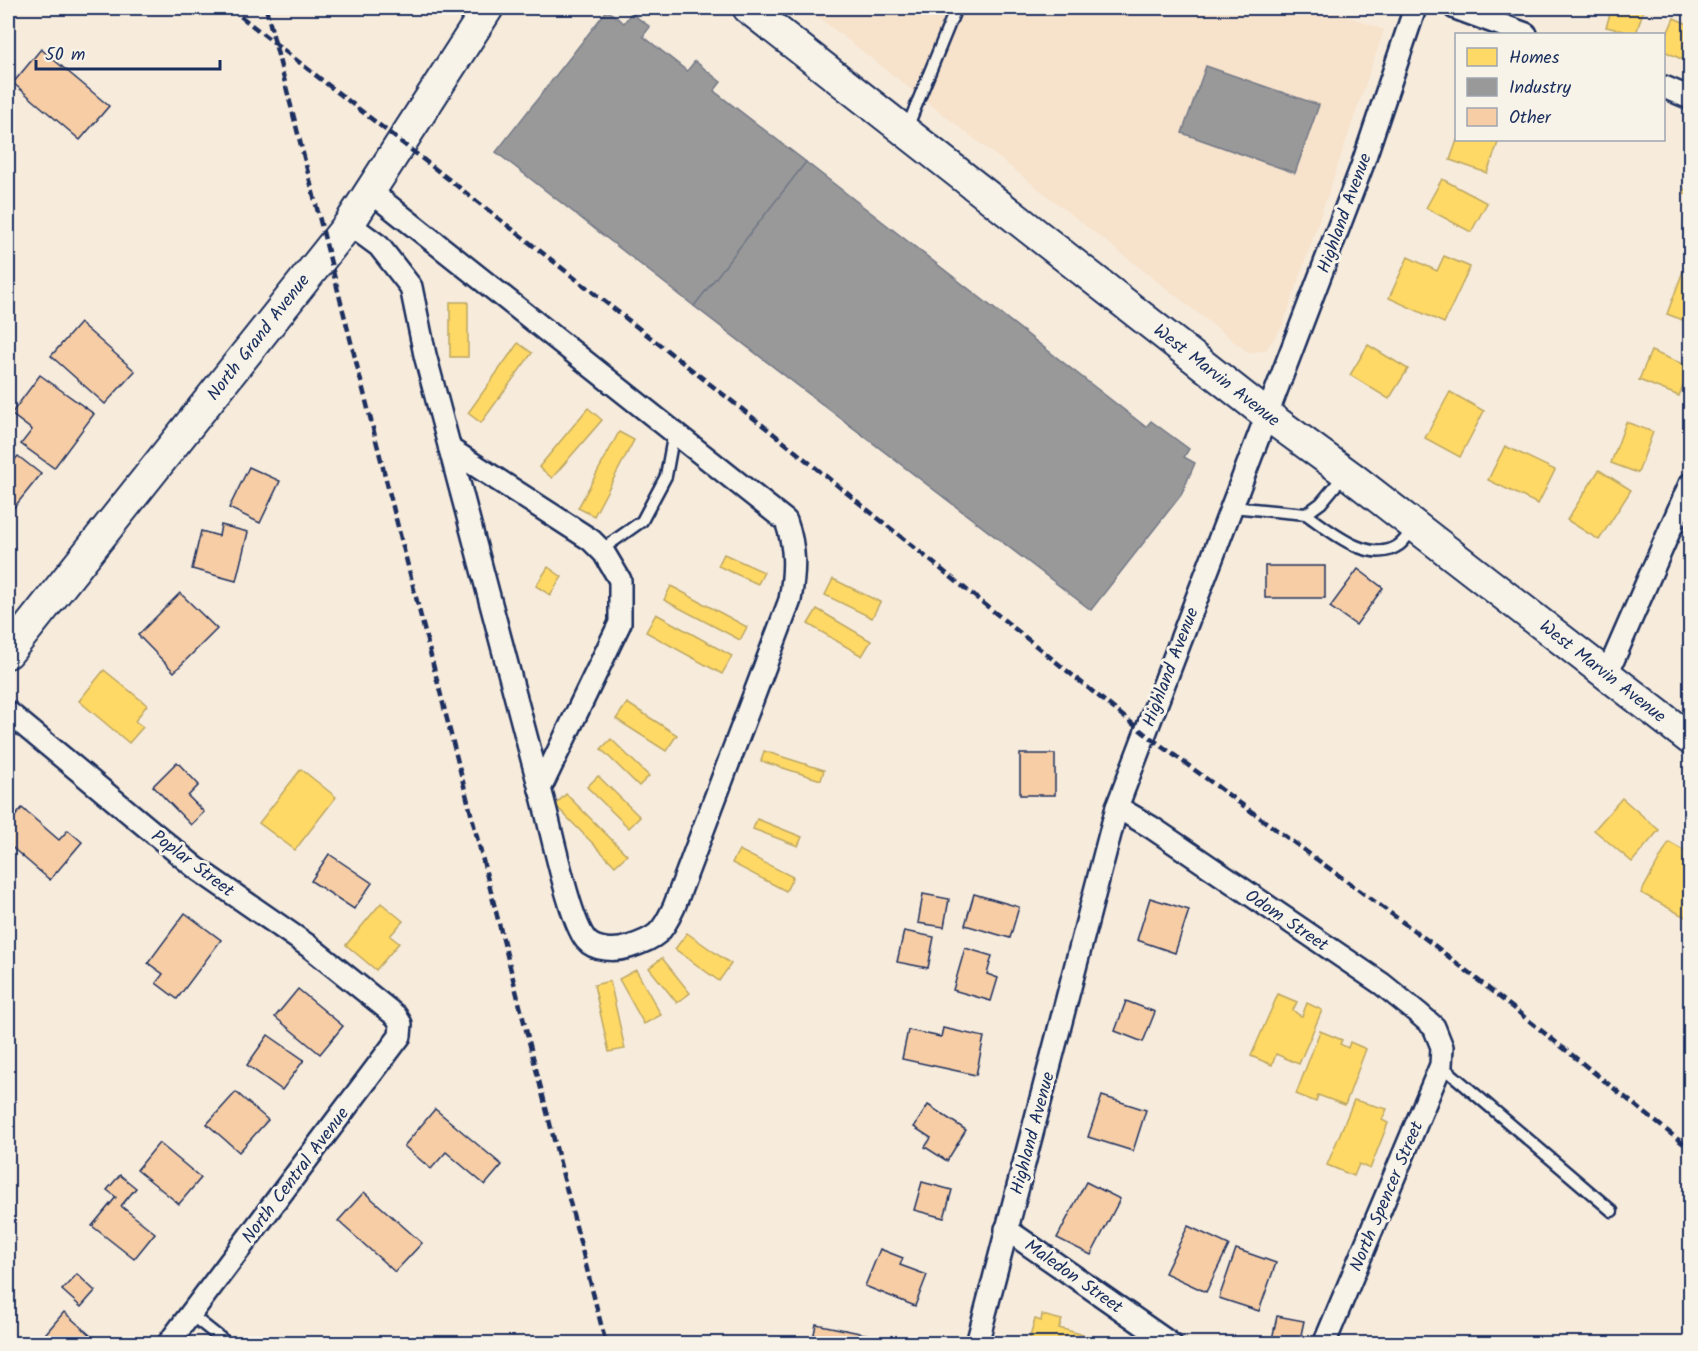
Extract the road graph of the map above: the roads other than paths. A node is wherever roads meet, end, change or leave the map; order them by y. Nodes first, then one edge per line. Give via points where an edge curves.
1 (488, 8) edge
2 (748, 8) edge
3 (956, 8) edge
4 (1415, 8) edge
5 (1455, 8) edge
6 (1523, 33) edge
7 (1665, 87) edge
8 (1690, 98) edge
9 (905, 131) junction
10 (370, 191) junction
11 (350, 224) junction
12 (1268, 415) junction
13 (674, 432) junction
14 (450, 449) junction
15 (1346, 473) junction
16 (1690, 484) edge
17 (1232, 507) junction
18 (1306, 514) junction
19 (1415, 526) junction
20 (601, 550) junction
21 (8, 652) edge
22 (1607, 675) junction
23 (8, 712) edge
24 (1690, 739) edge
25 (540, 789) junction
26 (1118, 807) junction
27 (384, 1007) joint
28 (1441, 1056) junction
29 (1611, 1211) dead end
30 (1006, 1229) junction
31 (190, 1314) junction
32 (168, 1344) edge
33 (228, 1344) edge
34 (977, 1344) edge
35 (1170, 1344) edge
36 (1324, 1344) edge

1 - 10 street, North Grand Avenue
2 - 9 street, West Marvin Avenue
3 - 9 lane
4 - 12 street, Highland Avenue via 1362,166
5 - 6 street
7 - 8 street
9 - 12 street, West Marvin Avenue
10 - 11 street, North Grand Avenue
10 - 13 street
11 - 14 street via 379,246 411,287
11 - 21 street, North Grand Avenue
12 - 15 street, West Marvin Avenue
12 - 17 street, Highland Avenue
13 - 20 lane via 666,476 642,521
13 - 25 street via 786,521 796,568 790,600 663,931 651,940 624,949 596,948 585,939 571,904
14 - 20 street
14 - 25 street
15 - 18 lane via 1321,503
15 - 19 street, West Marvin Avenue
16 - 22 street
17 - 18 lane
17 - 26 street, Highland Avenue
18 - 19 lane via 1349,544 1378,552 1399,545
19 - 22 street, West Marvin Avenue
20 - 25 street via 620,580 620,622
22 - 24 street, West Marvin Avenue
23 - 27 street, Poplar Street via 196,868 310,947
26 - 28 street, Odom Street via 1382,984 1434,1027
26 - 30 street, Highland Avenue
27 - 31 street, North Central Avenue via 396,1016 400,1036
28 - 29 lane
28 - 36 street, North Spencer Street
30 - 34 street, Highland Avenue
30 - 35 street, Maledon Street
31 - 32 street, North Central Avenue
31 - 33 lane

